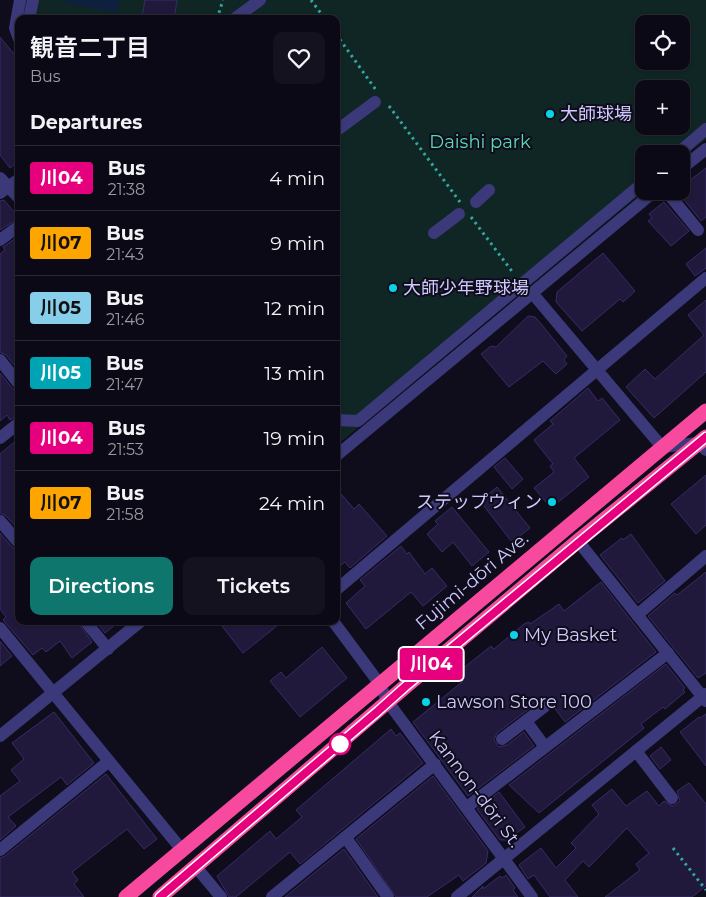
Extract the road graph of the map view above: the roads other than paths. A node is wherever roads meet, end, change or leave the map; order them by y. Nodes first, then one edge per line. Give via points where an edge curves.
1 (20, 0) edge
2 (33, 0) edge
3 (260, 0) edge
4 (17, 15) edge
5 (30, 15) edge
6 (239, 15) edge
7 (378, 99) road end
8 (340, 128) edge
9 (706, 130) edge
10 (688, 145) edge
11 (706, 149) edge
12 (690, 162) edge
13 (490, 190) dead end
14 (635, 190) edge
15 (644, 200) edge
16 (673, 200) edge
17 (476, 202) dead end
18 (459, 214) dead end
19 (15, 229) edge
20 (698, 230) dead end
21 (434, 233) dead end
22 (0, 240) edge
23 (706, 278) edge
24 (533, 294) junction
25 (0, 360) edge
26 (596, 371) junction
27 (15, 379) edge
28 (706, 411) edge
29 (340, 420) edge
30 (15, 426) edge
31 (0, 438) edge
32 (703, 444) edge
33 (662, 447) junction
34 (340, 453) edge
35 (0, 520) edge
36 (15, 538) edge
37 (578, 541) junction
38 (706, 556) edge
39 (340, 587) edge
40 (637, 615) junction
41 (88, 625) edge
42 (137, 625) edge
43 (337, 625) edge
44 (2, 634) edge
45 (108, 649) junction
46 (668, 653) junction
47 (379, 683) junction
48 (54, 692) junction
49 (705, 698) edge
50 (388, 702) junction
51 (544, 707) dead end
52 (526, 721) junction
53 (0, 736) edge
54 (502, 739) dead end
55 (545, 747) junction
56 (636, 751) junction
57 (109, 761) junction
58 (435, 764) junction
59 (672, 798) dead end
60 (467, 807) junction
61 (346, 838) junction
62 (0, 850) edge
63 (182, 850) junction
64 (505, 859) junction
65 (196, 867) junction
66 (126, 897) edge
67 (160, 897) edge
68 (221, 897) edge
69 (272, 897) edge
70 (388, 897) edge
71 (457, 897) edge
72 (532, 897) edge

1 - 4 street
2 - 5 street
3 - 6 street
7 - 8 street
9 - 10 street
11 - 12 street
13 - 17 street
14 - 29 street via 358,421
15 - 24 street
16 - 20 street
18 - 21 street
19 - 22 street
23 - 26 street
24 - 26 street
24 - 34 street
25 - 27 street
26 - 33 street
26 - 39 street
28 - 33 highway, Fujimi-dōri Ave.
30 - 31 street
32 - 33 street
32 - 37 highway
33 - 47 highway, Fujimi-dōri Ave.
35 - 36 street
37 - 40 street
37 - 50 highway
38 - 40 street
40 - 46 street
41 - 45 street
42 - 45 street
43 - 47 street, Kannon-dōri St.
44 - 48 street
45 - 48 street
46 - 49 street
46 - 55 street
47 - 50 street, Kannon-dōri St.
47 - 63 highway, Fujimi-dōri Ave.
48 - 53 street
48 - 57 street
49 - 56 street
50 - 58 street, Kannon-dōri St.
50 - 65 highway
51 - 52 street
52 - 54 street
52 - 55 street
55 - 60 street
56 - 59 street
56 - 64 street
57 - 62 street
57 - 63 street
58 - 60 street, Kannon-dōri St.
58 - 61 street
60 - 64 street, Kannon-dōri St.
61 - 69 street
61 - 70 street
63 - 66 highway, Fujimi-dōri Ave.
64 - 71 street
64 - 72 street, Kannon-dōri St.
65 - 67 highway
65 - 68 street

